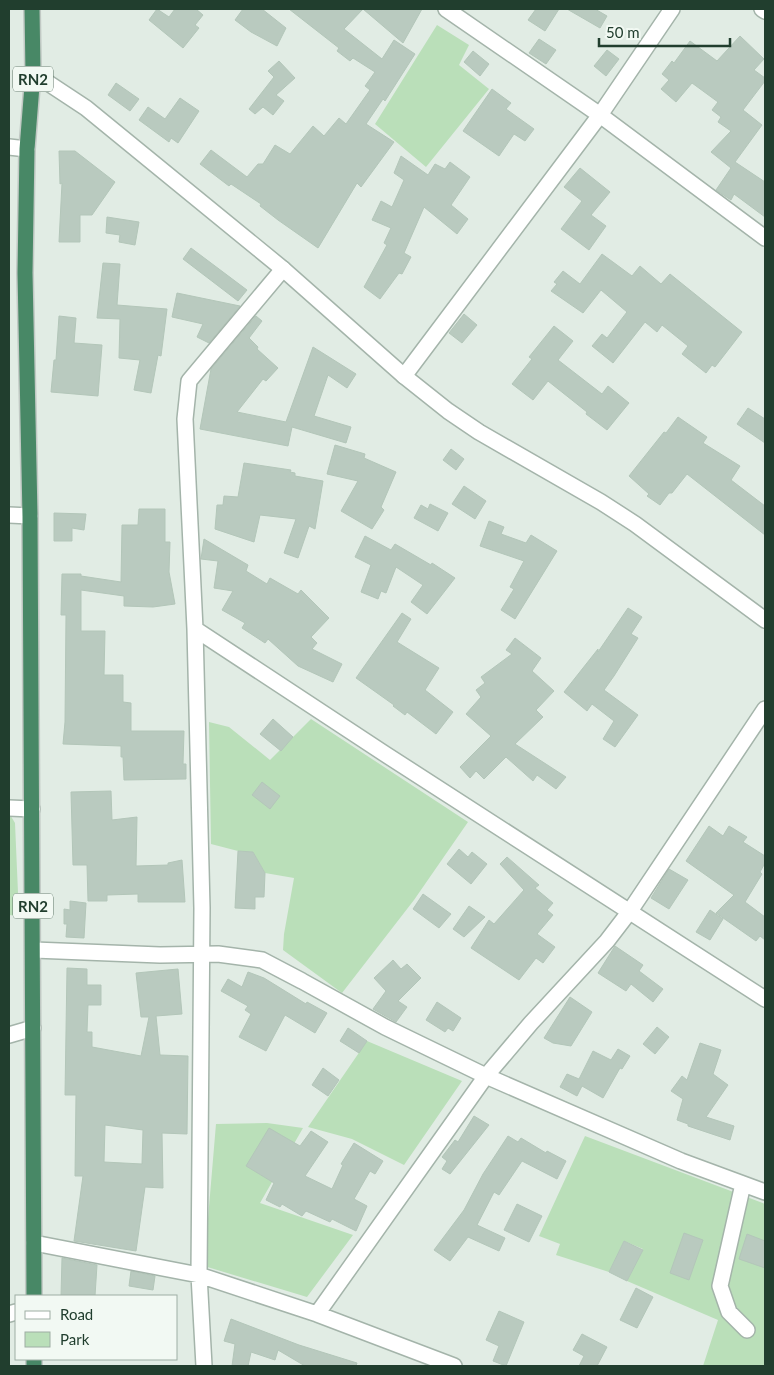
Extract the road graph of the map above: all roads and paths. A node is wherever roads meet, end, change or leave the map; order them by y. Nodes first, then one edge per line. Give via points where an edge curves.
1 (32, 9) edge
2 (446, 9) edge
3 (672, 9) edge
4 (33, 73) junction
5 (600, 115) junction
6 (9, 147) edge
7 (27, 149) junction
8 (765, 238) edge
9 (283, 269) junction
10 (404, 376) junction
11 (9, 516) edge
12 (30, 516) junction
13 (765, 620) edge
14 (195, 630) junction
15 (765, 709) edge
16 (9, 808) edge
17 (32, 809) junction
18 (630, 911) junction
19 (34, 950) junction
20 (202, 955) junction
21 (765, 999) edge
22 (33, 1028) junction
23 (9, 1035) edge
24 (486, 1076) junction
25 (743, 1184) junction
26 (765, 1192) edge
27 (34, 1243) junction
28 (199, 1275) junction
29 (34, 1295) edge
30 (316, 1314) junction
31 (747, 1330) dead end
32 (204, 1366) edge
33 (454, 1366) edge

1 - 4 highway, RN2
2 - 5 street
3 - 5 street
4 - 7 highway, RN2
4 - 9 street via 86,108
5 - 8 street
5 - 10 street
6 - 7 street
7 - 12 highway, RN2 via 25,273
9 - 10 street
9 - 14 street via 189,381 184,419
10 - 13 street via 448,412 479,432 635,524
11 - 12 street
12 - 17 highway, RN2
14 - 18 street
14 - 20 street
15 - 18 street
16 - 17 street
17 - 19 highway, RN2
18 - 21 street
18 - 24 street
19 - 20 street
19 - 22 highway, RN2
20 - 24 street via 262,960 385,1027
20 - 28 street
22 - 23 street
22 - 27 highway, RN2
24 - 25 street via 681,1161
24 - 30 street
25 - 26 street
25 - 31 street via 720,1286 729,1312
27 - 28 street
27 - 29 highway, RN2
28 - 30 street
28 - 32 street
30 - 33 street

